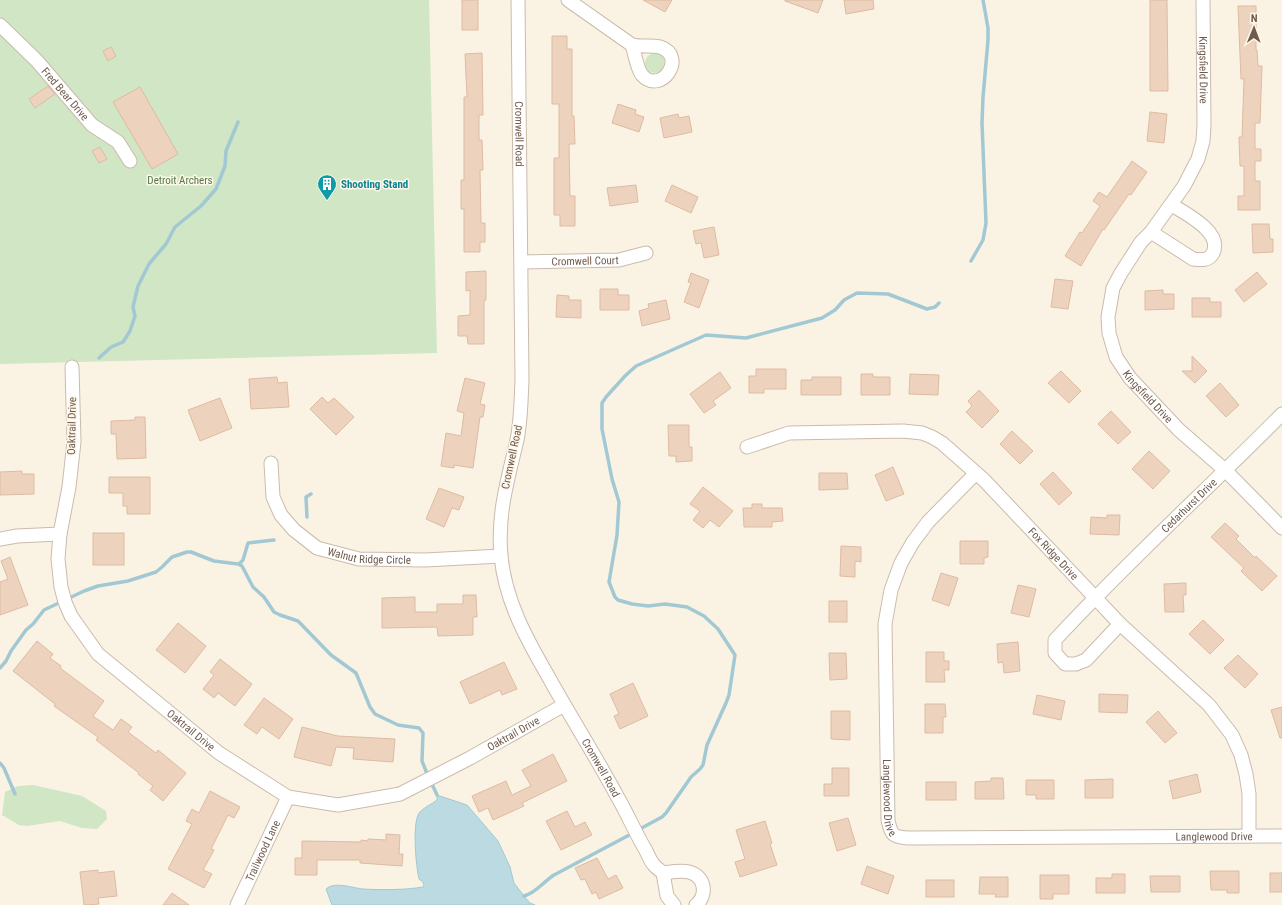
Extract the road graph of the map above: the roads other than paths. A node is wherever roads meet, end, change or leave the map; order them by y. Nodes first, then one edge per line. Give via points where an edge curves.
1 (518, 0) edge
2 (568, 0) edge
3 (1203, 0) edge
4 (0, 25) edge
5 (632, 46) dead end
6 (130, 161) dead end
7 (1172, 205) junction
8 (1151, 232) junction
9 (646, 253) dead end
10 (522, 262) junction
11 (72, 367) dead end
12 (1282, 414) edge
13 (747, 447) dead end
14 (271, 463) dead end
15 (1226, 471) junction
16 (976, 473) junction
17 (1282, 528) edge
18 (60, 534) junction
19 (0, 539) edge
20 (501, 556) junction
21 (1095, 596) junction
22 (1120, 624) junction
23 (564, 705) junction
24 (288, 797) junction
25 (1249, 835) junction
26 (1282, 836) edge
27 (663, 873) junction
28 (237, 905) edge
29 (674, 905) edge
30 (696, 905) edge

1 - 10 street, Cromwell Road
2 - 5 street
3 - 7 street, Kingsfield Drive via 1203,141 1198,159
4 - 6 street, Fred Bear Drive via 37,61 92,125 118,142
7 - 8 street, Kingsfield Drive
7 - 8 street via 1211,233 1215,240 1212,255 1208,259 1193,259
8 - 15 street, Kingsfield Drive via 1137,248 1113,288 1108,318 1109,333 1116,357 1130,378 1179,430
9 - 10 street, Cromwell Court via 619,260
10 - 20 street, Cromwell Road via 520,418 503,499
11 - 18 street, Oaktrail Drive via 74,442
12 - 15 street, Cedarhurst Drive
13 - 16 street, Fox Ridge Drive via 789,433 903,431 932,437
14 - 20 street, Walnut Ridge Circle via 273,497 280,514 294,530 317,548 359,559 425,560
15 - 17 street, Kingsfield Drive
15 - 21 street, Cedarhurst Drive
16 - 21 street, Fox Ridge Drive
16 - 25 street, Langlewood Drive via 928,522 913,542 901,563 891,590 885,624 888,820 892,834 908,838
18 - 19 street
18 - 24 street, Oaktrail Drive via 58,559 65,602 71,616 98,654 219,753
20 - 23 street, Cromwell Road via 507,587 523,632
21 - 22 street, Fox Ridge Drive
21 - 22 street, Cedarhurst Drive via 1055,640 1055,653 1065,664 1076,664 1086,660
22 - 25 street, Fox Ridge Drive via 1209,705 1232,735 1246,774 1249,794
23 - 24 street, Oaktrail Drive via 400,794 338,805
23 - 27 street, Cromwell Road via 618,796 638,838 654,865
24 - 28 street, Trailwood Lane
25 - 26 street, Langlewood Drive
27 - 29 street via 667,896
27 - 30 street via 689,872 696,875 704,888 703,896

